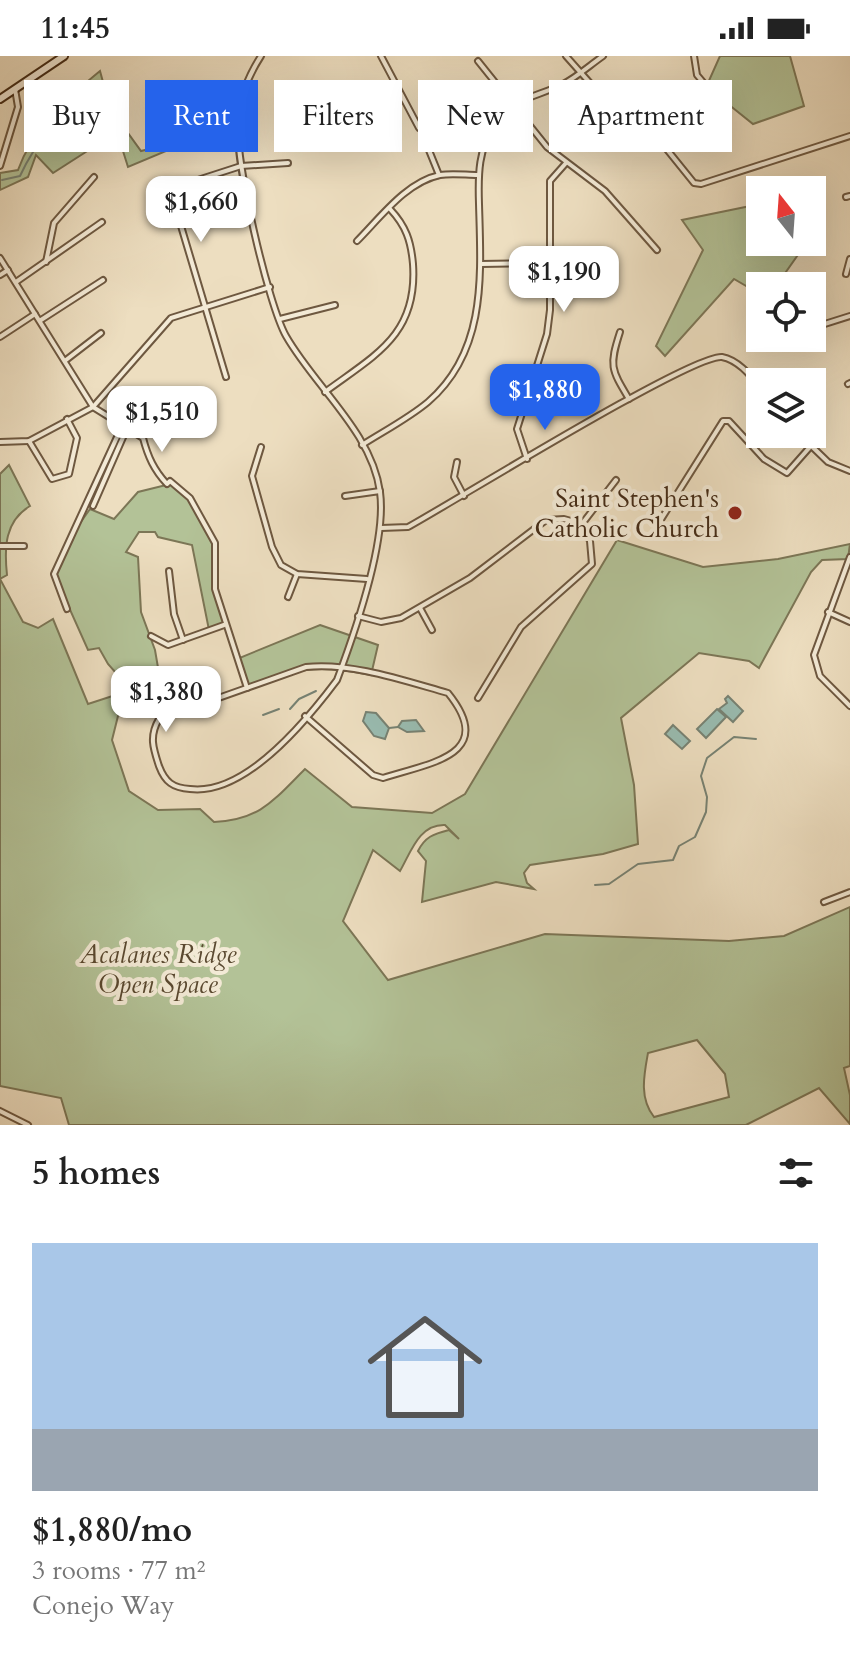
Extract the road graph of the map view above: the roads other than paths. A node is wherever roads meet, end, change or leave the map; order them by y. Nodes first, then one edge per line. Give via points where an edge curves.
1 (64, 56) edge
2 (261, 56) edge
3 (381, 56) edge
4 (566, 56) edge
5 (603, 56) edge
6 (694, 56) edge
7 (478, 61) dead end
8 (580, 71) junction
9 (494, 80) edge
10 (701, 80) edge
11 (15, 89) junction
12 (533, 94) edge
13 (0, 99) edge
14 (418, 126) edge
15 (533, 128) edge
16 (850, 136) edge
17 (430, 152) edge
18 (482, 152) edge
19 (288, 163) dead end
20 (566, 163) junction
21 (0, 166) edge
22 (241, 166) junction
23 (439, 175) junction
24 (478, 175) junction
25 (94, 177) dead end
26 (390, 209) junction
27 (102, 222) dead end
28 (357, 241) dead end
29 (657, 250) dead end
30 (0, 258) edge
31 (850, 259) edge
32 (46, 263) junction
33 (551, 263) junction
34 (481, 264) junction
35 (8, 270) junction
36 (846, 274) dead end
37 (0, 275) edge
38 (103, 280) dead end
39 (16, 282) junction
40 (270, 287) junction
41 (335, 305) dead end
42 (206, 307) junction
43 (35, 314) junction
44 (850, 316) edge
45 (280, 319) junction
46 (40, 320) junction
47 (826, 324) edge
48 (620, 332) dead end
49 (101, 333) dead end
50 (0, 337) edge
51 (66, 360) junction
52 (746, 373) edge
53 (226, 377) dead end
54 (325, 392) junction
55 (629, 399) junction
56 (93, 407) junction
57 (67, 419) junction
58 (126, 425) junction
59 (746, 439) edge
60 (29, 441) junction
61 (0, 442) edge
62 (362, 445) junction
63 (261, 447) dead end
64 (754, 448) edge
65 (809, 448) edge
66 (811, 448) edge
67 (527, 459) junction
68 (457, 462) dead end
69 (850, 471) edge
70 (616, 480) dead end
71 (380, 491) junction
72 (345, 496) dead end
73 (464, 496) junction
74 (93, 506) dead end
75 (660, 521) dead end
76 (582, 524) junction
77 (381, 528) junction
78 (0, 546) edge
79 (24, 546) dead end
80 (850, 557) edge
81 (169, 571) dead end
82 (297, 574) junction
83 (367, 579) junction
84 (288, 597) dead end
85 (420, 608) junction
86 (67, 609) dead end
87 (828, 612) junction
88 (358, 616) junction
89 (850, 622) edge
90 (224, 625) junction
91 (432, 630) dead end
92 (151, 636) dead end
93 (183, 640) junction
94 (342, 668) junction
95 (247, 688) junction
96 (478, 698) dead end
97 (850, 706) edge
98 (305, 716) junction
99 (850, 892) edge
100 (824, 902) dead end
101 (0, 1111) edge
102 (28, 1125) edge

1 - 11 main road
2 - 22 street via 246,79 240,103
3 - 14 street
4 - 8 street
5 - 8 street
6 - 10 street
7 - 9 street
8 - 12 street via 563,84
8 - 16 street via 606,101 636,113 688,179 701,184
11 - 13 main road
11 - 21 street via 18,107
15 - 20 street
17 - 23 street
18 - 24 street
19 - 22 street
20 - 29 street via 605,191
20 - 33 street via 550,181
22 - 40 street
22 - 42 street via 170,189
23 - 24 street
23 - 26 street via 404,193
24 - 34 street
25 - 32 street via 54,223
26 - 28 street
26 - 54 street via 411,244 407,318 383,349
27 - 32 street
30 - 35 street
31 - 36 street
32 - 39 street
33 - 34 street
33 - 67 street via 547,334 517,429
34 - 62 street via 474,328 449,380 427,402
35 - 37 street
35 - 39 street
38 - 46 street
39 - 43 street
40 - 42 street
40 - 45 street
41 - 45 street
42 - 53 street
42 - 56 street via 171,318
43 - 46 street
43 - 50 street
44 - 47 street
45 - 54 street via 285,335
46 - 51 street
48 - 55 street via 612,371
49 - 51 street
51 - 56 street
52 - 55 street via 721,357
54 - 62 street
55 - 67 street
56 - 57 street
56 - 58 street
57 - 60 street
57 - 60 street via 77,438 69,474 52,479
58 - 74 street
58 - 86 street via 54,574
58 - 90 street via 143,438 157,473 190,498 215,543 215,589
59 - 75 street via 723,421
60 - 61 street
62 - 71 street
63 - 82 street via 252,476 272,547 281,565
64 - 65 street via 787,473
66 - 69 street
67 - 73 street
68 - 73 street via 454,477
70 - 76 street
71 - 72 street
71 - 77 street
73 - 77 street via 408,527
76 - 85 street via 546,520 470,578
76 - 96 street via 592,564 521,627
77 - 83 street
78 - 79 street
80 - 87 street
81 - 93 street
82 - 83 street
82 - 84 street
83 - 88 street
85 - 88 street via 381,622
85 - 91 street
87 - 89 street
87 - 97 street via 814,655 817,668
88 - 94 street
90 - 93 street
90 - 95 street
92 - 93 street via 168,645
94 - 95 street via 306,667
94 - 98 street via 329,692
94 - 98 street via 448,693 467,722 466,738 444,759 383,778
95 - 98 street via 159,719 151,732 163,778 177,788 211,790 241,779
99 - 100 street
101 - 102 street

